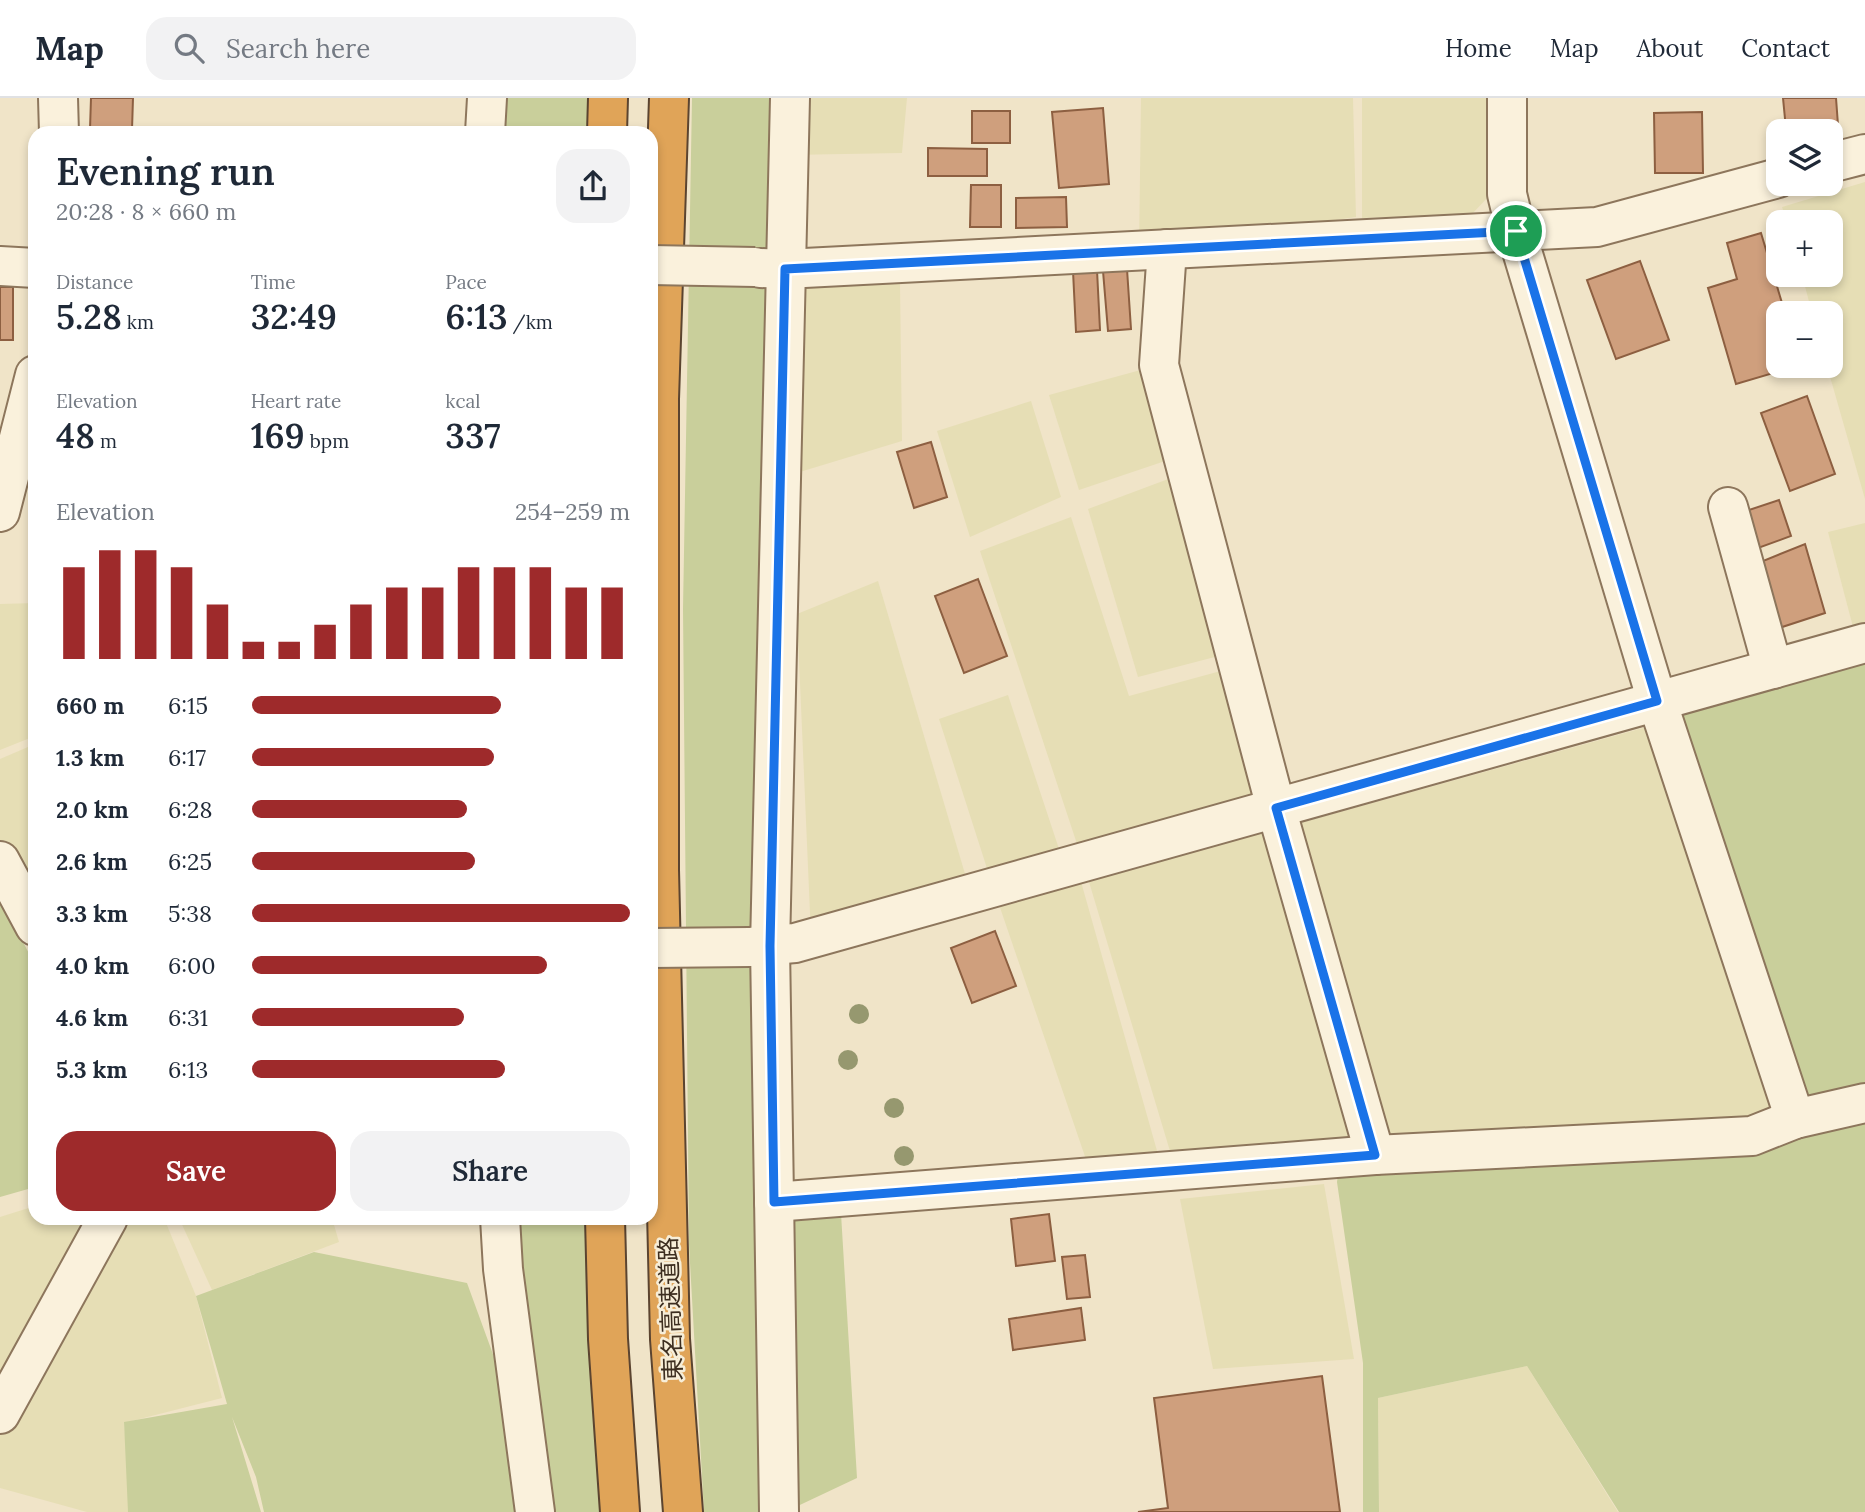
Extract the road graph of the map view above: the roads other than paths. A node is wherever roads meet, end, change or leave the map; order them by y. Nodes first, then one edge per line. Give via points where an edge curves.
1 (58, 98) edge
2 (487, 98) edge
3 (608, 98) edge
4 (669, 98) edge
5 (790, 98) edge
6 (1507, 98) edge
7 (59, 126) edge
8 (485, 126) edge
9 (607, 126) edge
10 (1865, 153) edge
11 (1843, 159) edge
12 (1766, 181) edge
13 (1516, 231) junction
14 (1167, 249) junction
15 (658, 265) edge
16 (0, 266) edge
17 (28, 268) edge
18 (770, 268) junction
19 (28, 402) edge
20 (1728, 507) dead end
21 (0, 512) edge
22 (1865, 643) edge
23 (1773, 668) junction
24 (1657, 701) junction
25 (1276, 808) junction
26 (0, 861) edge
27 (28, 913) edge
28 (760, 947) junction
29 (658, 948) edge
30 (1865, 1103) edge
31 (1795, 1119) junction
32 (1375, 1155) junction
33 (774, 1202) junction
34 (104, 1225) edge
35 (500, 1225) edge
36 (605, 1225) edge
37 (0, 1414) edge
38 (535, 1512) edge
39 (620, 1512) edge
40 (683, 1512) edge
41 (779, 1512) edge

1 - 7 street
2 - 8 street
3 - 9 highway
4 - 40 highway, 東名高速道路 via 659,399 659,870 670,1339
5 - 18 street
6 - 13 street via 1507,194
10 - 11 street
12 - 13 street via 1597,227
13 - 14 street
13 - 24 street
14 - 18 street
14 - 25 street via 1159,365
15 - 18 street, bridge
16 - 17 street
18 - 28 street
19 - 21 street
20 - 23 street
22 - 23 street
23 - 24 street
24 - 25 street
24 - 31 street
25 - 28 street via 795,943
25 - 32 street
26 - 27 street
28 - 29 street, bridge
28 - 33 street
30 - 31 street
31 - 32 street via 1752,1136
32 - 33 street
33 - 41 street
34 - 37 street
35 - 38 street
36 - 39 highway

